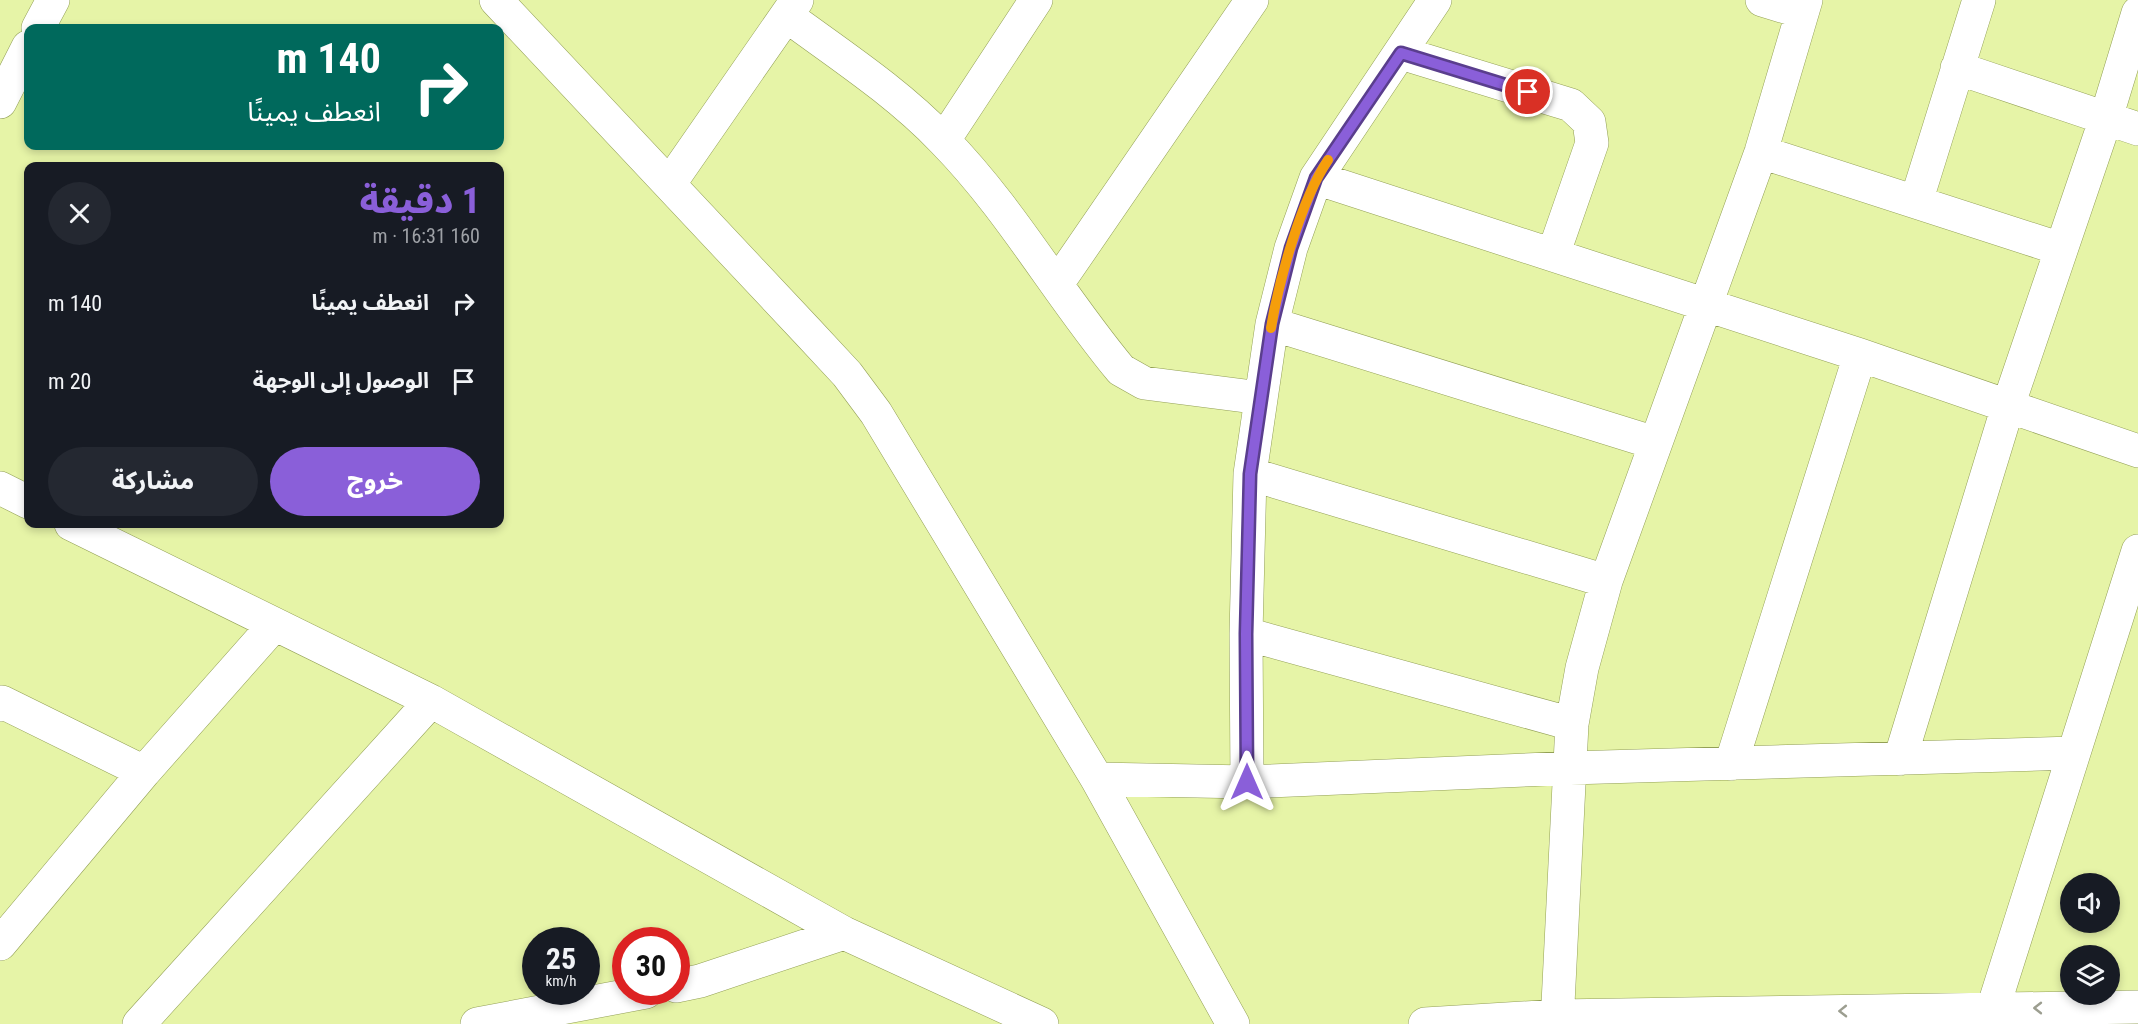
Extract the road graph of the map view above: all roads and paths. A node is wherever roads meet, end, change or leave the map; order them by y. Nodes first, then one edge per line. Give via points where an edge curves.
1 (53, 0) edge
2 (496, 0) edge
3 (1036, 0) edge
4 (1252, 0) edge
5 (1435, 0) edge
6 (1762, 0) edge
7 (1979, 0) edge
8 (1804, 6) edge
9 (792, 8) edge
10 (2138, 13) edge
11 (40, 24) edge
12 (1401, 53) junction
13 (24, 55) edge
14 (1957, 68) junction
15 (0, 102) edge
16 (2106, 118) junction
17 (2138, 129) edge
18 (944, 140) junction
19 (1761, 152) junction
20 (1316, 178) junction
21 (670, 183) junction
22 (1916, 202) junction
23 (2061, 249) junction
24 (1553, 255) junction
25 (1057, 284) junction
26 (1707, 305) junction
27 (1272, 324) junction
28 (1860, 356) junction
29 (1261, 398) junction
30 (2008, 406) junction
31 (1655, 442) junction
32 (2138, 451) edge
33 (1250, 474) junction
34 (0, 488) edge
35 (24, 500) edge
36 (79, 528) edge
37 (2138, 551) edge
38 (1606, 581) junction
39 (274, 625) junction
40 (1246, 634) junction
41 (431, 701) junction
42 (1, 703) edge
43 (1572, 724) junction
44 (2074, 753) junction
45 (1900, 759) junction
46 (1731, 764) junction
47 (1570, 768) junction
48 (144, 772) junction
49 (1097, 779) junction
50 (1247, 782) junction
51 (844, 933) junction
52 (0, 944) edge
53 (690, 983) edge
54 (612, 998) edge
55 (2138, 1007) edge
56 (1990, 1016) edge
57 (1557, 1020) edge
58 (139, 1024) edge
59 (477, 1024) edge
60 (1042, 1024) edge
61 (1233, 1024) edge
62 (1425, 1024) edge

1 - 11 street
2 - 21 street
3 - 18 street
4 - 25 street
5 - 12 street
6 - 8 street
7 - 14 street
8 - 19 street
9 - 18 street
9 - 21 street
10 - 16 street
12 - 20 street
12 - 24 street via 1570,105 1588,122 1592,143
13 - 15 street
14 - 16 street
14 - 22 street
16 - 17 street
16 - 23 street
18 - 25 street via 986,188
19 - 22 street
19 - 26 street
20 - 24 street
20 - 27 street via 1291,248
21 - 49 street via 847,374 876,413
22 - 23 street
23 - 30 street
24 - 26 street
25 - 29 street via 1109,357 1129,376 1152,384
26 - 28 street
26 - 31 street
27 - 29 street
27 - 31 street
28 - 30 street
28 - 46 street
29 - 33 street
30 - 32 street
30 - 45 street
31 - 38 street
33 - 38 street
33 - 40 street
34 - 35 street
36 - 39 street
37 - 44 street
38 - 43 street via 1582,668
39 - 41 street
39 - 48 street
40 - 43 street
40 - 50 street
41 - 51 street
41 - 58 street
42 - 48 street
43 - 47 street
44 - 45 street
44 - 56 street
45 - 46 street
46 - 47 street
47 - 50 street
47 - 57 street
48 - 52 street
49 - 50 street
49 - 61 street
51 - 53 street
51 - 60 street
54 - 59 street
55 -> 56 street
56 -> 57 street
57 - 62 street

